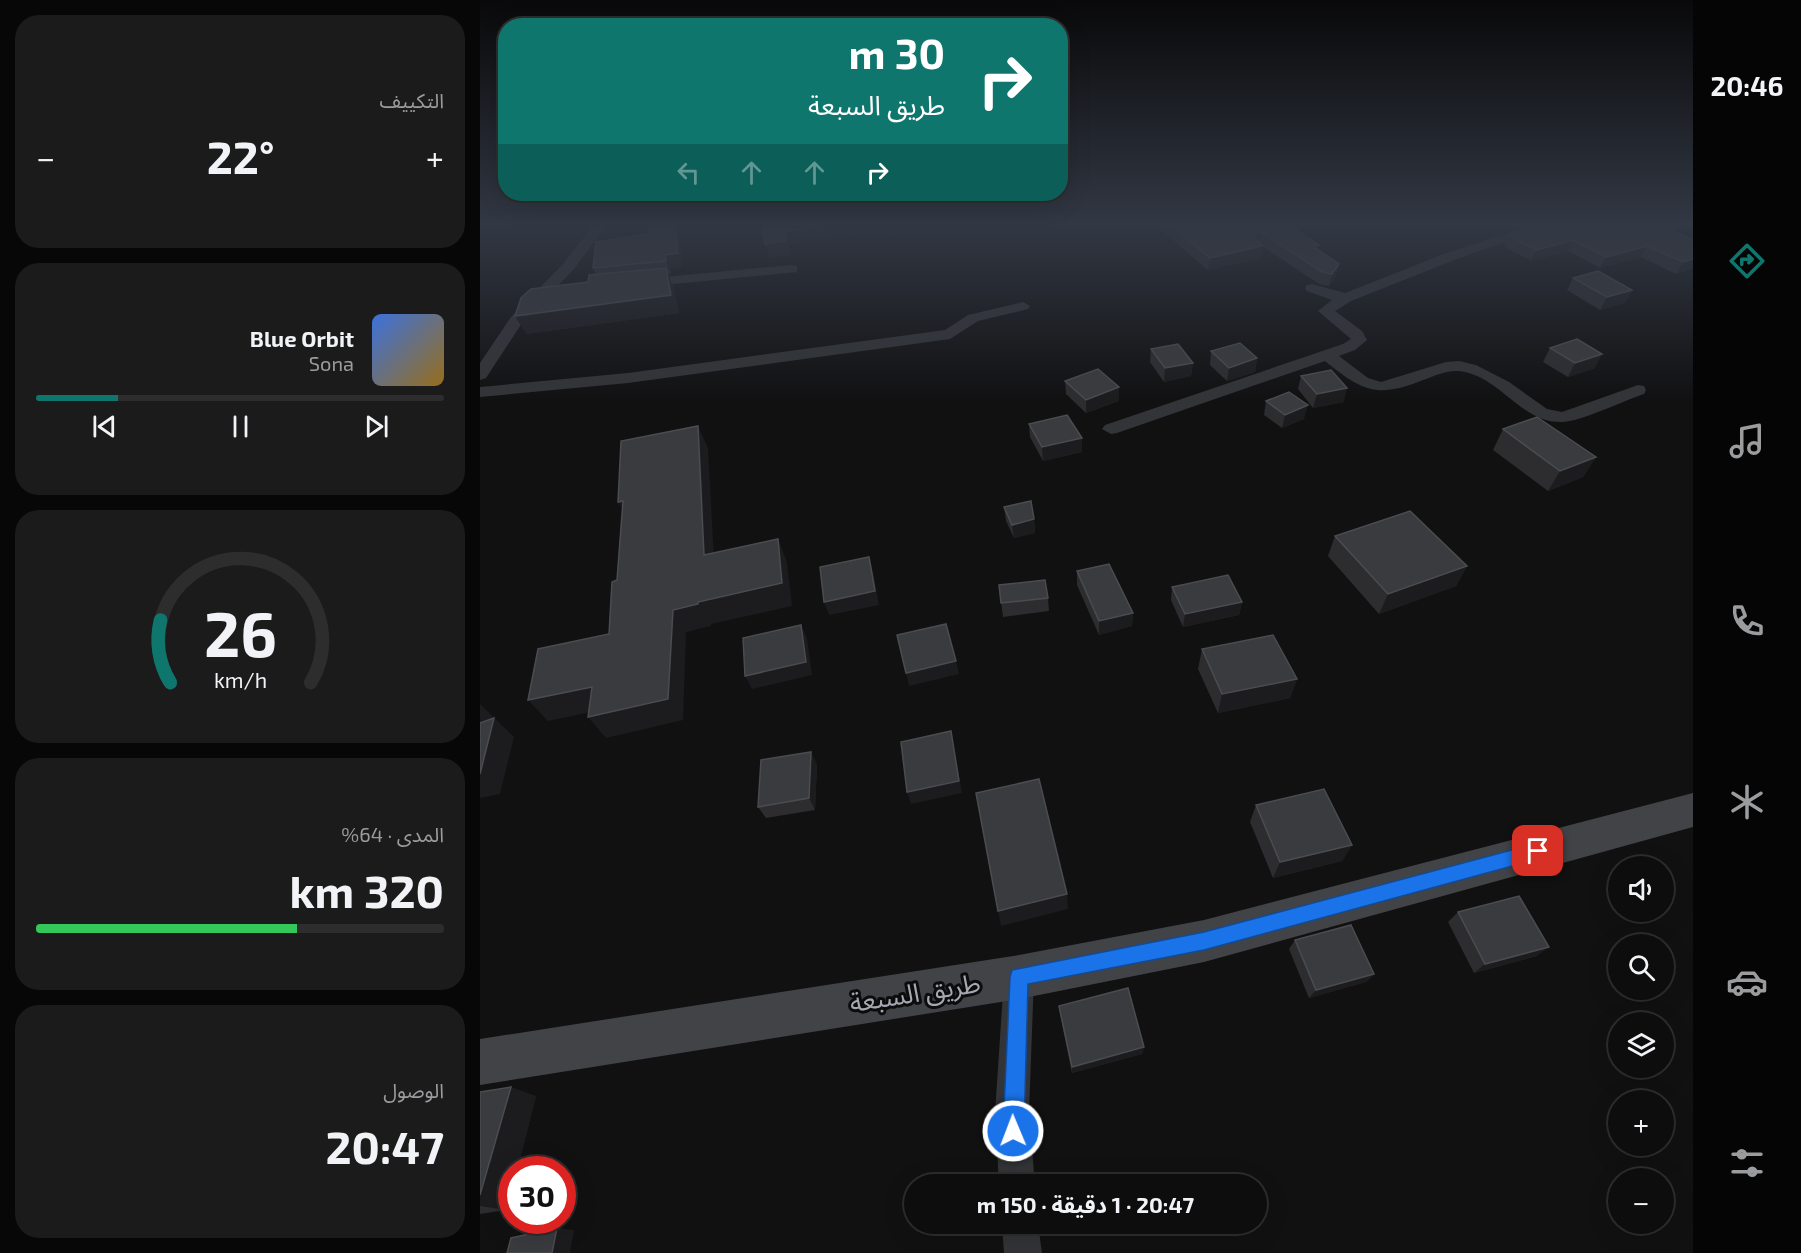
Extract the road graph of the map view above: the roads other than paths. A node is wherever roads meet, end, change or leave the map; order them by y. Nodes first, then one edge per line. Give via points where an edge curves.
1 (553, 282) edge
2 (650, 282) edge
3 (1385, 282) edge
4 (623, 285) edge
5 (1312, 288) dead end
6 (567, 289) edge
7 (545, 291) junction
8 (1346, 298) junction
9 (1023, 306) dead end
10 (1327, 354) junction
11 (480, 375) edge
12 (1638, 390) dead end
13 (480, 392) edge
14 (1111, 429) dead end
15 (1693, 810) edge
16 (1019, 977) junction
17 (480, 1062) edge
18 (1016, 1174) edge
19 (1021, 1234) edge
20 (1023, 1253) edge

1 - 7 street
2 - 4 street
3 - 8 street
5 - 8 street
6 - 7 street
7 - 11 street via 516,320
8 - 10 street via 1325,310 1357,334 1359,340
9 - 13 street via 973,318 950,334 920,339 639,376
10 - 12 street via 1375,388 1388,389 1436,369 1458,366 1476,371 1554,418
10 - 14 street
15 - 16 street, طريق السبعة via 1204,941
16 - 17 street, طريق السبعة
16 - 18 street via 1012,1113
19 - 20 street

